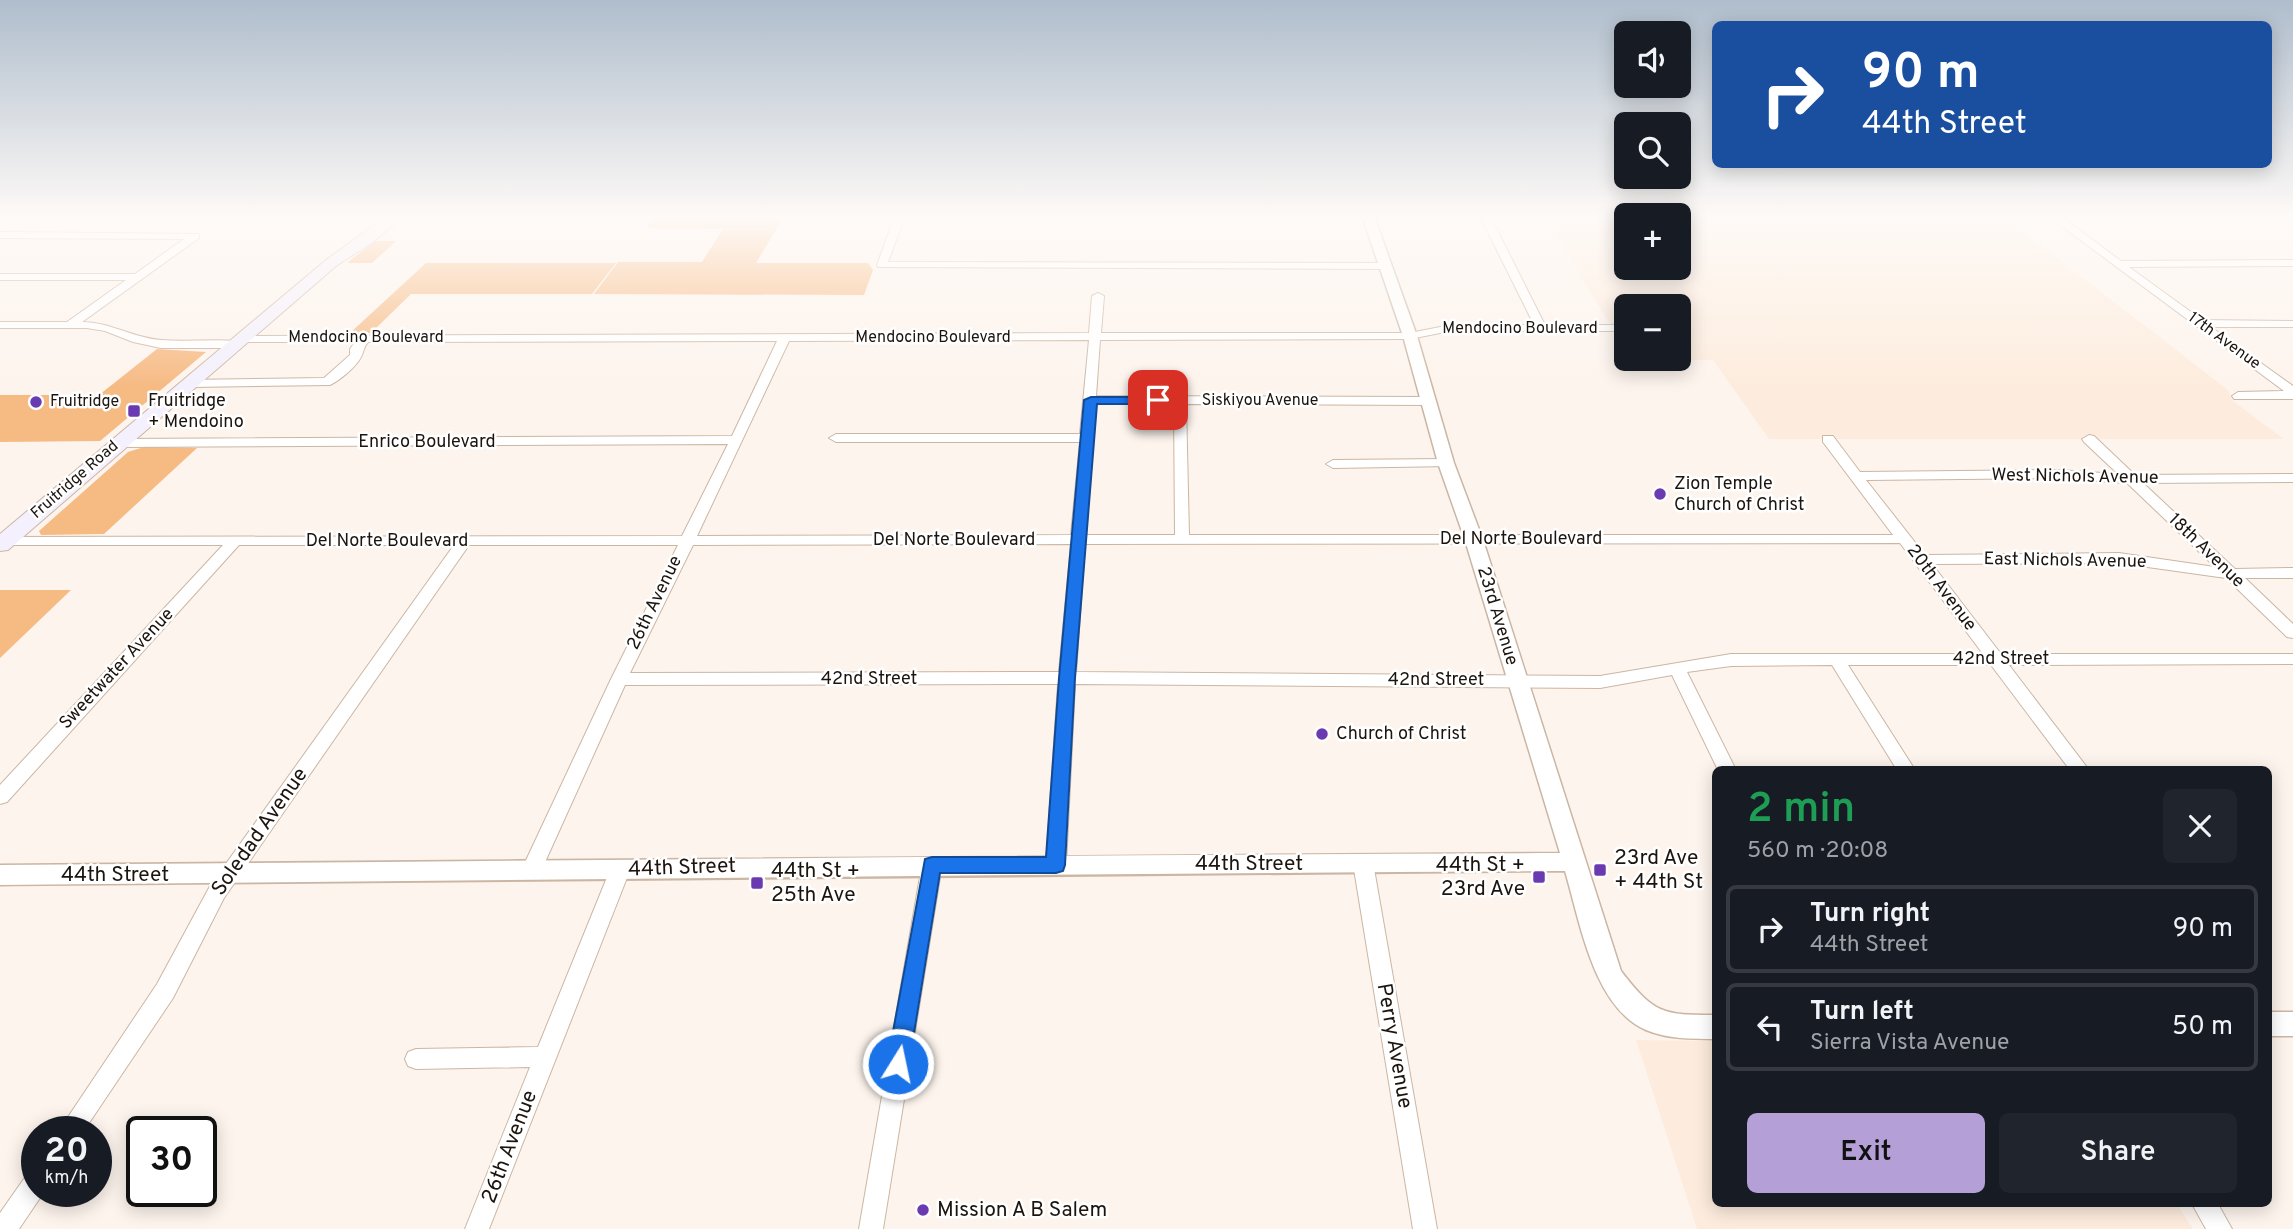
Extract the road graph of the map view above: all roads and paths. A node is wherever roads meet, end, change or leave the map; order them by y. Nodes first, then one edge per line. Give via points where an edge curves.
1 (144, 273) edge
2 (321, 273) edge
3 (1388, 273) edge
4 (1514, 273) edge
5 (2131, 273) edge
6 (0, 277) edge
7 (139, 277) junction
8 (1098, 296) dead end
9 (2200, 324) junction
10 (2293, 324) edge
11 (0, 325) edge
12 (70, 325) junction
13 (1541, 328) junction
14 (1614, 328) edge
15 (1410, 336) junction
16 (785, 337) junction
17 (365, 338) junction
18 (1096, 338) junction
19 (239, 341) junction
20 (190, 383) junction
21 (2293, 394) edge
22 (2238, 396) dead end
23 (1091, 400) junction
24 (1180, 400) junction
25 (1429, 401) junction
26 (836, 438) dead end
27 (1087, 438) junction
28 (1829, 439) dead end
29 (2089, 439) dead end
30 (737, 440) junction
31 (117, 443) junction
32 (1446, 463) junction
33 (1333, 464) dead end
34 (1856, 476) junction
35 (2293, 478) edge
36 (2131, 479) junction
37 (1904, 539) junction
38 (685, 540) junction
39 (1079, 540) junction
40 (1182, 540) junction
41 (1474, 540) junction
42 (235, 541) junction
43 (464, 541) junction
44 (1, 543) edge
45 (1920, 560) junction
46 (2293, 573) edge
47 (2231, 574) junction
48 (2293, 633) edge
49 (1836, 659) junction
50 (1996, 659) junction
51 (2293, 659) edge
52 (1677, 668) junction
53 (1067, 678) junction
54 (619, 679) junction
55 (1517, 681) junction
56 (1725, 766) edge
57 (1903, 766) edge
58 (2077, 766) edge
59 (0, 797) edge
60 (1575, 862) junction
61 (1363, 863) junction
62 (932, 865) junction
63 (1056, 865) junction
64 (621, 870) junction
65 (531, 871) junction
66 (232, 874) junction
67 (0, 875) edge
68 (1712, 1027) edge
69 (545, 1057) junction
70 (416, 1059) dead end
71 (81, 1116) edge
72 (21, 1204) edge
73 (2206, 1207) edge
74 (4, 1229) edge
75 (477, 1229) edge
76 (871, 1229) edge
77 (1425, 1229) edge
78 (2220, 1229) edge

1 - 7 street
2 - 19 main road, Fruitridge Road
3 - 15 street, 23rd Avenue
4 - 13 street
5 - 9 street, 17th Avenue
6 - 7 street
7 - 12 street
8 - 18 street
9 - 10 street
9 - 21 street, 17th Avenue
11 - 12 street, Mendocino Boulevard
12 - 19 street, Mendocino Boulevard via 107,328 161,344
13 - 14 street, Mendocino Boulevard
13 - 15 street, Mendocino Boulevard via 1439,328
15 - 18 street, Mendocino Boulevard
15 - 25 street, 23rd Avenue
16 - 17 street, Mendocino Boulevard
16 - 18 street, Mendocino Boulevard
16 - 30 street, 26th Avenue
17 - 19 street, Mendocino Boulevard
17 - 20 street via 356,355 326,382
18 - 23 street
19 - 20 main road, Fruitridge Road
20 - 31 main road, Fruitridge Road
21 - 22 street
23 - 24 street, Siskiyou Avenue
23 - 27 street
24 - 25 street, Siskiyou Avenue
24 - 40 street
25 - 32 street, 23rd Avenue
26 - 27 street
27 - 39 street
28 - 34 street, 20th Avenue
29 - 36 street, 18th Avenue
30 - 31 street, Enrico Boulevard
30 - 38 street, 26th Avenue
31 - 44 main road, Fruitridge Road
32 - 33 street
32 - 41 street, 23rd Avenue
34 - 36 street, West Nichols Avenue via 2058,474
34 - 37 street, 20th Avenue
35 - 36 street, West Nichols Avenue
36 - 47 street, 18th Avenue
37 - 41 street, Del Norte Boulevard
37 - 45 street, 20th Avenue
38 - 39 street, Del Norte Boulevard
38 - 43 street, Del Norte Boulevard
38 - 54 street, 26th Avenue
39 - 40 street, Del Norte Boulevard
39 - 53 street
40 - 41 street, Del Norte Boulevard
41 - 55 street, 23rd Avenue
42 - 43 street, Del Norte Boulevard
42 - 44 street, Del Norte Boulevard
42 - 59 street, Sweetwater Avenue
43 - 66 street, Soledad Avenue
45 - 47 street, East Nichols Avenue via 2119,558
45 - 50 street, 20th Avenue
46 - 47 street, East Nichols Avenue
47 - 48 street, 18th Avenue
49 - 50 street, 42nd Street
49 - 52 street, 42nd Street via 1731,660
49 - 57 street
50 - 51 street, 42nd Street
50 - 58 street, 20th Avenue
52 - 55 street, 42nd Street via 1615,681
52 - 56 street
53 - 54 street, 42nd Street
53 - 55 street, 42nd Street
53 - 63 street
54 - 65 street, 26th Avenue
55 - 60 street, 23rd Avenue
60 - 61 street, 44th Street
60 - 68 street, 23rd Avenue via 1610,976 1635,1011 1668,1027
61 - 63 street, 44th Street
61 - 77 street, Perry Avenue
62 - 63 street, 44th Street
62 - 64 street, 44th Street
62 - 76 street
64 - 65 street, 44th Street
64 - 69 street, 26th Avenue
65 - 66 street, 44th Street
66 - 67 street, 44th Street
66 - 71 street, Soledad Avenue via 207,909 165,991
69 - 70 street
69 - 75 street, 26th Avenue
72 - 74 street
73 - 78 street

